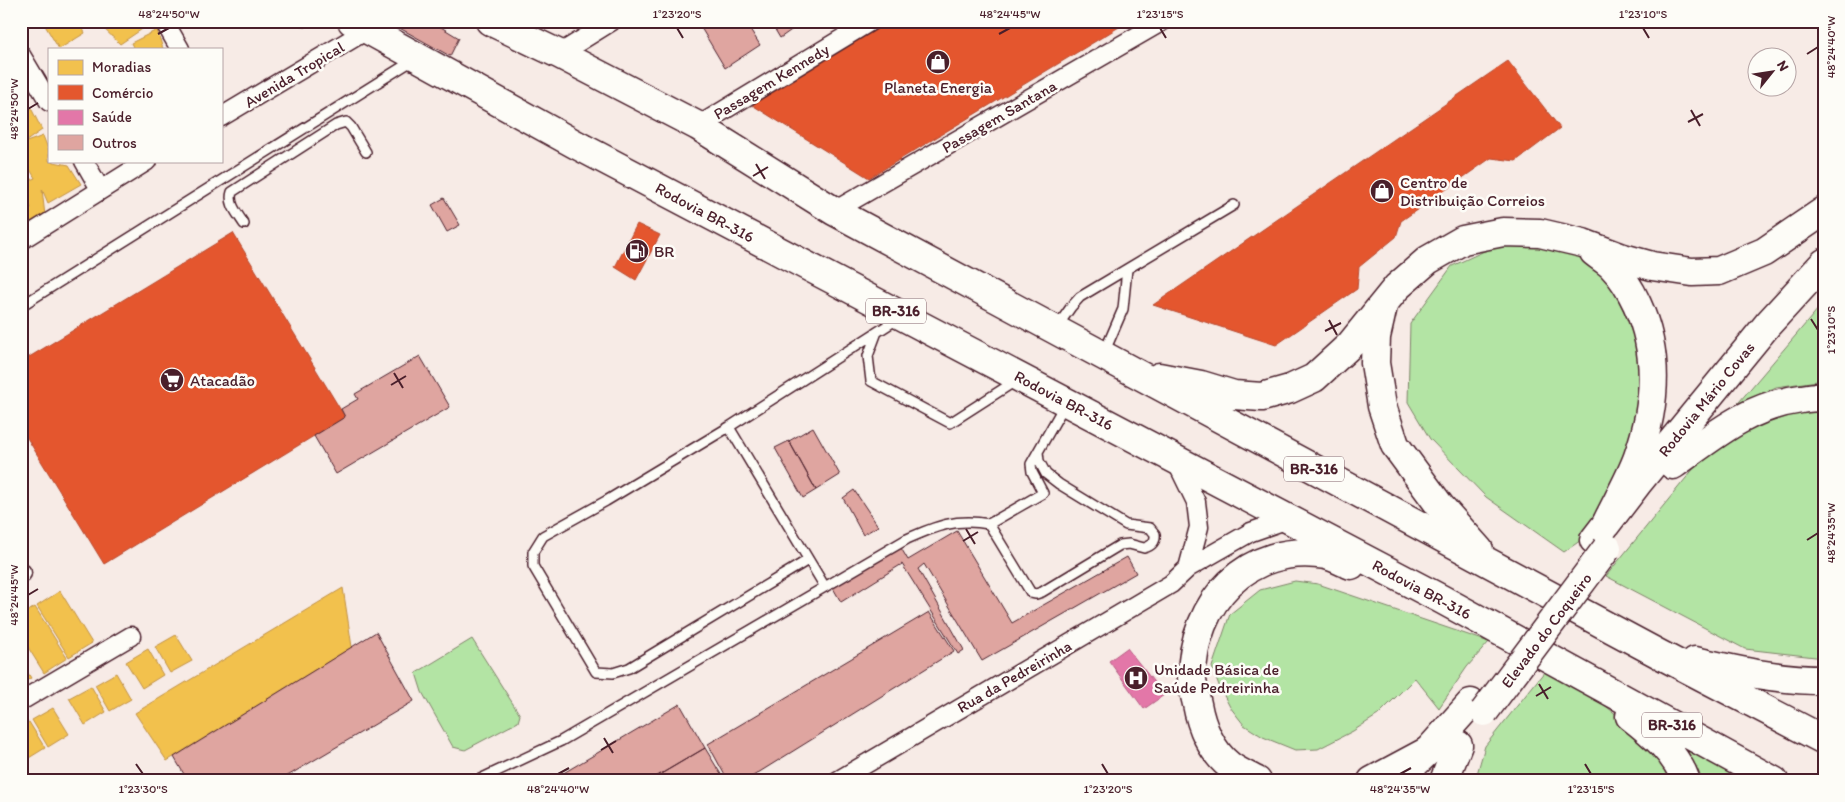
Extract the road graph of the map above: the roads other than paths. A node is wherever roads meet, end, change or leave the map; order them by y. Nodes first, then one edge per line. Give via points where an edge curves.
1 (164, 21) edge
2 (490, 21) edge
3 (612, 21) edge
4 (871, 21) edge
5 (1163, 21) edge
6 (360, 26) edge
7 (179, 48) edge
8 (560, 54) junction
9 (21, 56) edge
10 (417, 57) junction
11 (48, 100) edge
12 (222, 116) edge
13 (698, 126) junction
14 (366, 152) dead end
15 (85, 162) edge
16 (145, 162) edge
17 (100, 189) junction
18 (1234, 205) dead end
19 (834, 211) junction
20 (1824, 211) edge
21 (244, 224) dead end
22 (21, 240) edge
23 (1583, 243) junction
24 (1824, 263) edge
25 (1127, 269) junction
26 (1824, 283) edge
27 (1383, 304) junction
28 (21, 306) edge
29 (903, 315) junction
30 (1056, 330) junction
31 (877, 332) junction
32 (1102, 355) junction
33 (1139, 375) junction
34 (1021, 377) junction
35 (1824, 398) edge
36 (1067, 401) junction
37 (729, 427) junction
38 (1038, 452) junction
39 (1176, 461) junction
40 (1673, 465) junction
41 (1059, 484) junction
42 (1043, 493) junction
43 (1288, 519) junction
44 (989, 524) junction
45 (1602, 537) junction
46 (808, 560) junction
47 (1490, 563) junction
48 (1188, 568) junction
49 (825, 587) junction
50 (1441, 598) junction
51 (131, 636) dead end
52 (1659, 654) junction
53 (1570, 668) junction
54 (1824, 680) edge
55 (21, 701) edge
56 (1478, 708) junction
57 (1824, 740) edge
58 (1458, 745) junction
59 (1428, 751) junction
60 (476, 781) edge
61 (837, 781) edge
62 (1257, 781) edge
63 (1372, 781) edge
64 (1391, 781) edge
65 (1415, 781) edge
66 (1444, 781) edge
67 (1686, 781) edge
68 (1774, 781) edge

1 - 7 street
2 - 8 main road, BR-316
3 - 8 street
4 - 13 street, Passagem Kennedy
5 - 19 street, Passagem Santana
6 - 10 main road, Rodovia BR-316 / BR-316
6 - 12 street, Avenida Tropical
8 - 13 main road, BR-316
9 - 11 street
10 - 28 lane
10 - 29 main road, Rodovia BR-316 / BR-316 via 575,144
13 - 19 main road, BR-316
14 - 21 lane via 346,122 336,126 232,192 231,203
15 - 17 street
16 - 17 street
17 - 22 street
18 - 25 lane
19 - 30 main road, BR-316
20 - 23 main road via 1764,252 1719,270 1692,272 1652,266
23 - 27 main road via 1540,233 1503,232 1463,240 1428,260
23 - 45 main road via 1613,266 1631,291 1645,321 1653,353 1653,386 1638,457
24 - 45 main road, Rodovia Mário Covas via 1768,324
25 - 30 lane via 1080,297
25 - 32 lane via 1123,309
26 - 40 main road, Rodovia Mário Covas via 1778,333
27 - 33 main road via 1350,345 1314,378 1290,390 1262,397 1234,395 1201,385
27 - 47 main road via 1376,337 1375,363 1382,406 1395,445 1440,506
29 - 31 lane
29 - 34 main road, Rodovia BR-316 / BR-316
30 - 32 main road, BR-316
31 - 34 lane via 868,356 871,381 950,423
31 - 37 lane
32 - 33 main road, BR-316
33 - 47 main road, BR-316
34 - 36 main road, Rodovia BR-316 / BR-316
35 - 40 main road via 1785,401 1750,413
36 - 38 lane
36 - 39 main road, Rodovia BR-316 / BR-316
37 - 46 lane
37 - 46 lane via 543,536 533,552 534,566 591,664 596,672 613,673 628,668
38 - 41 lane via 1046,474
38 - 42 lane via 1031,464
39 - 43 main road, Rodovia BR-316 / BR-316
39 - 48 street via 1196,502 1199,527
40 - 45 main road, Rodovia Mário Covas
41 - 42 lane
41 - 44 lane via 1126,525 1150,528 1156,540 1144,548 1120,545 1036,594 1031,593
42 - 44 lane
43 - 48 street, Rua da Pedreirinha via 1251,532
43 - 50 main road, Rodovia BR-316 / BR-316
44 - 49 lane via 954,522 934,527 907,539
45 - 56 main road, Elevado do Coqueiro, bridge
46 - 49 lane
47 - 52 main road, BR-316
48 - 61 street, Rua da Pedreirinha via 1171,584
49 - 60 lane via 561,741
50 - 53 main road, Rodovia BR-316 / BR-316
50 - 62 main road via 1328,556 1307,554 1267,560 1246,568 1229,582 1204,619 1193,658 1192,680 1200,721 1211,744 1229,765
51 - 55 street
52 - 54 main road via 1764,676
52 - 57 main road, BR-316
53 - 67 main road via 1658,737 1683,771
53 - 68 main road, Rodovia BR-316 / BR-316
56 - 58 main road
56 - 59 main road
58 - 65 main road
58 - 66 main road
59 - 63 main road
59 - 64 main road

